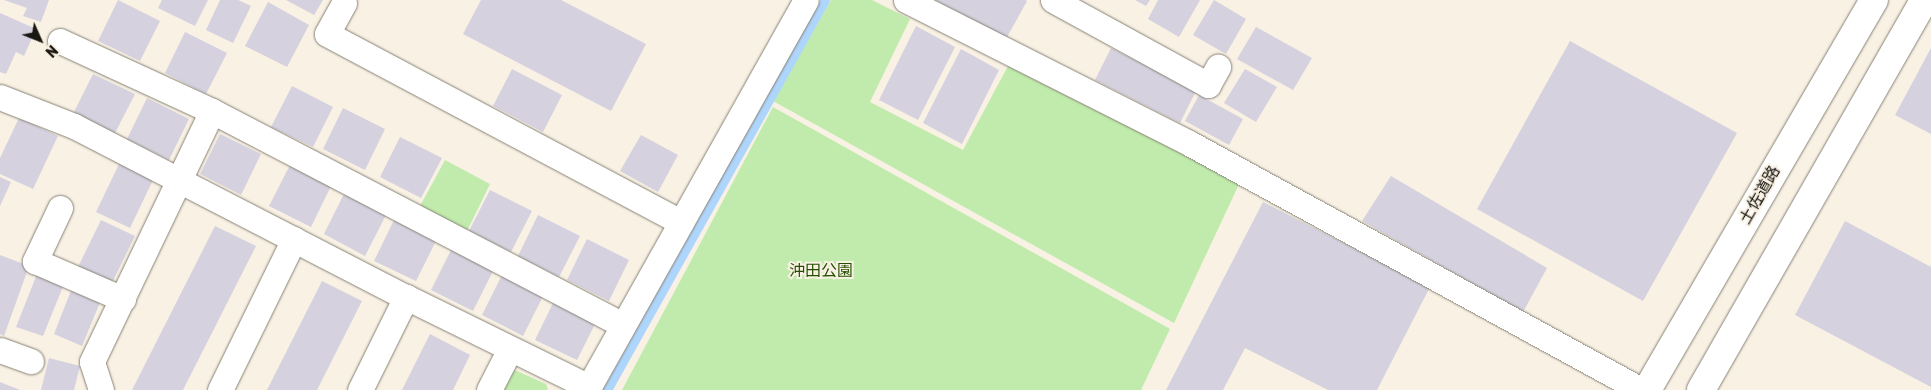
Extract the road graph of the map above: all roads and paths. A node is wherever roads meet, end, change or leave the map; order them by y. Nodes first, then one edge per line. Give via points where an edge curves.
1 (806, 0) edge
2 (906, 0) edge
3 (1053, 0) edge
4 (1874, 0) edge
5 (1924, 0) edge
6 (344, 3) dead end
7 (60, 41) dead end
8 (1218, 67) dead end
9 (0, 97) edge
10 (212, 111) junction
11 (177, 179) junction
12 (60, 208) dead end
13 (681, 222) junction
14 (294, 240) junction
15 (406, 297) junction
16 (123, 299) junction
17 (623, 325) junction
18 (510, 349) junction
19 (0, 350) edge
20 (31, 360) dead end
21 (588, 388) edge
22 (101, 390) edge
23 (220, 390) edge
24 (360, 390) edge
25 (489, 390) edge
26 (1640, 390) edge
27 (1646, 390) edge
28 (1701, 390) edge

1 - 13 street
2 - 26 street via 1221,160
3 - 8 street via 1208,85
4 - 27 highway, 土佐道路
5 - 28 highway
6 - 13 street via 327,34
7 - 10 street
9 - 11 street via 74,126
10 - 11 street
10 - 17 street
11 - 14 street
11 - 16 street
12 - 16 street via 35,261
13 - 17 street
14 - 15 street
14 - 23 street
15 - 18 street
15 - 24 street
16 - 22 street via 92,362
17 - 21 street
18 - 21 street
18 - 25 street
19 - 20 street

